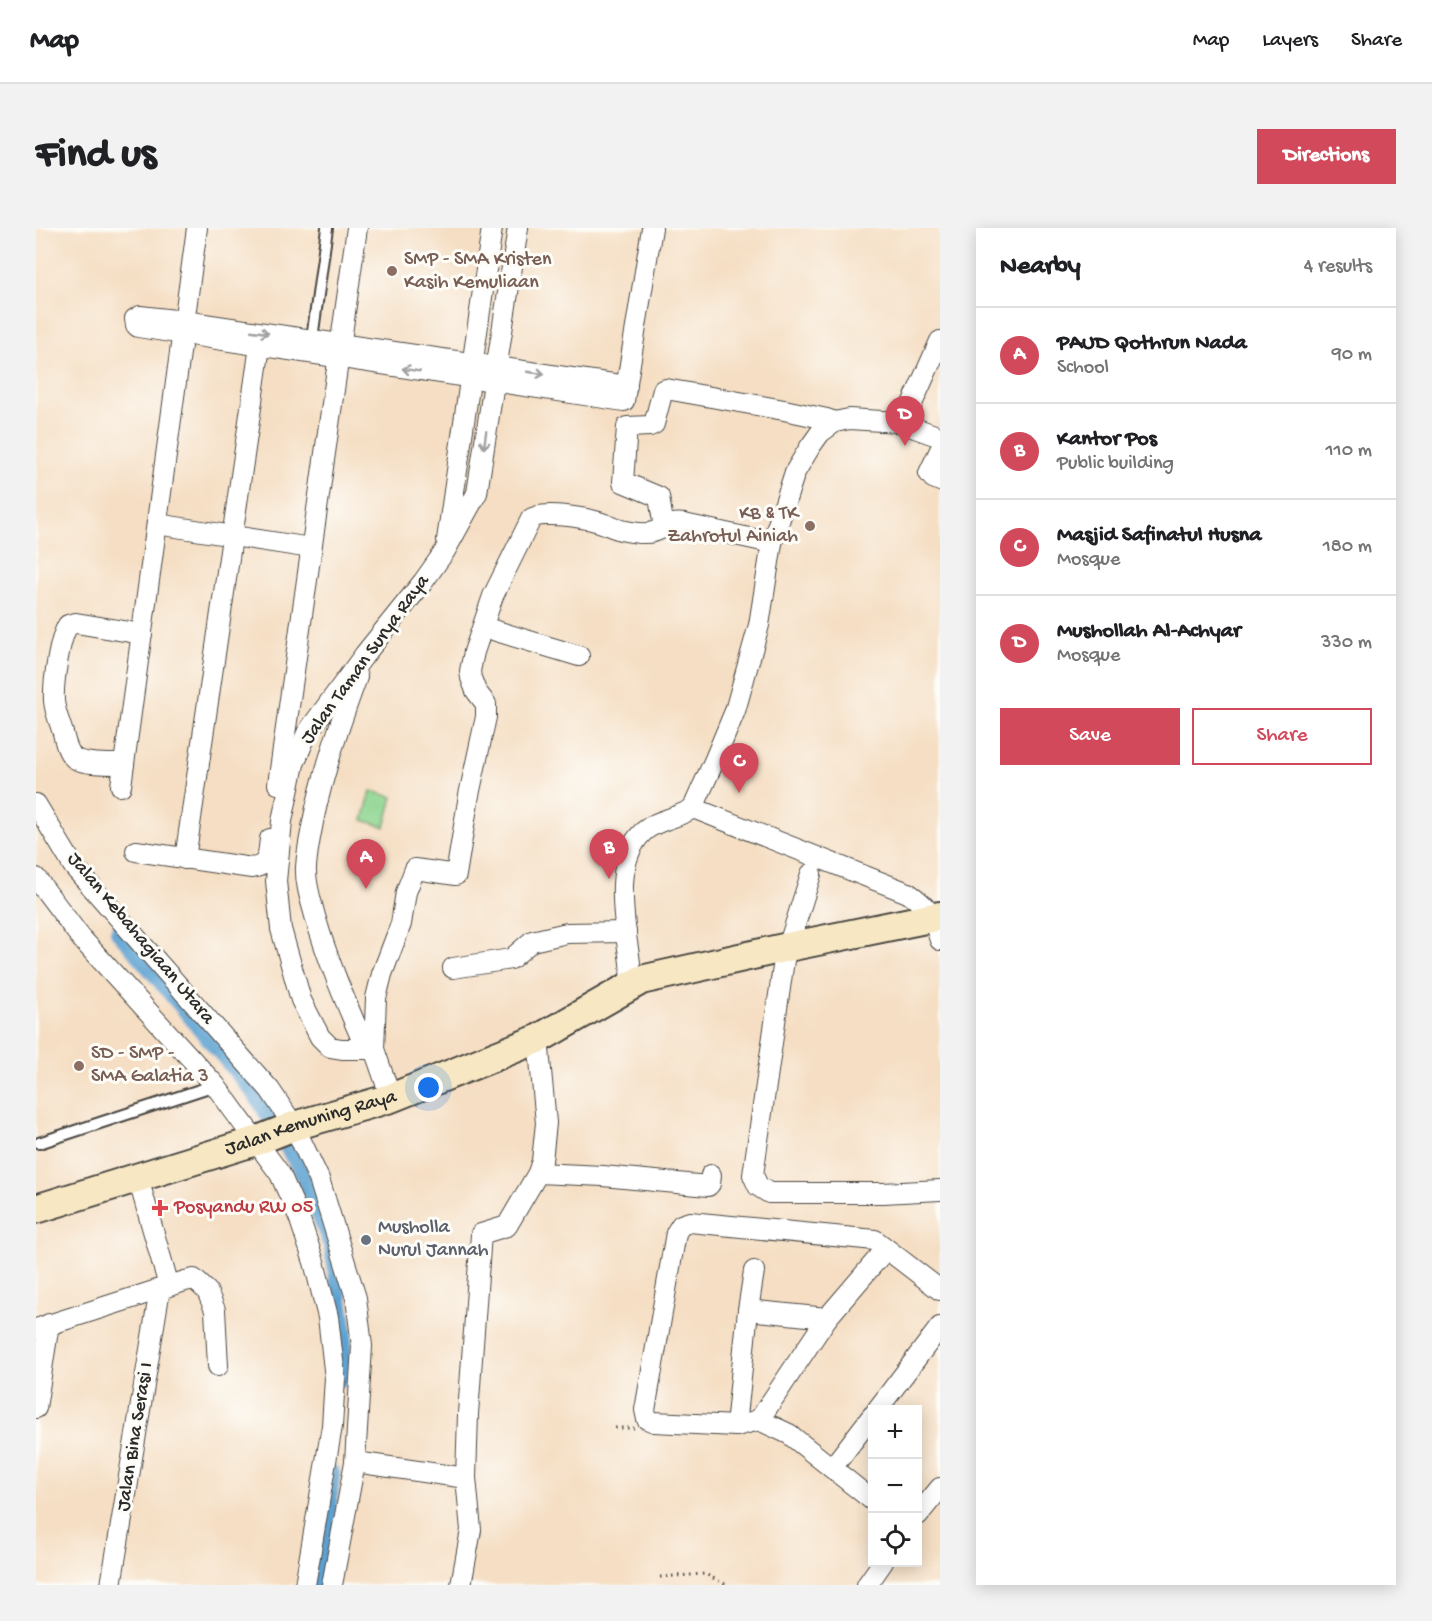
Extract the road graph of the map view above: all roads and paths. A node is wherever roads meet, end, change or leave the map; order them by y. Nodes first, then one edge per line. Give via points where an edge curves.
1 (197, 228) edge
2 (327, 228) edge
3 (357, 228) edge
4 (492, 228) edge
5 (518, 228) edge
6 (652, 228) edge
7 (479, 315) junction
8 (504, 317) junction
9 (183, 327) junction
10 (312, 339) junction
11 (940, 341) edge
12 (260, 346) junction
13 (338, 351) junction
14 (470, 371) junction
15 (495, 374) junction
16 (835, 422) junction
17 (898, 422) junction
18 (940, 437) edge
19 (940, 450) edge
20 (940, 481) edge
21 (157, 525) junction
22 (664, 528) junction
23 (232, 536) junction
24 (772, 543) junction
25 (311, 549) junction
26 (445, 551) junction
27 (483, 627) junction
28 (142, 634) junction
29 (365, 654) junction
30 (579, 656) dead end
31 (124, 765) junction
32 (121, 786) dead end
33 (36, 804) edge
34 (693, 808) junction
35 (136, 851) dead end
36 (185, 859) junction
37 (811, 874) dead end
38 (36, 878) edge
39 (938, 925) edge
40 (626, 932) junction
41 (798, 945) junction
42 (453, 968) dead end
43 (637, 975) junction
44 (538, 1038) junction
45 (370, 1049) junction
46 (215, 1085) junction
47 (391, 1098) junction
48 (276, 1133) junction
49 (39, 1143) dead end
50 (538, 1173) junction
51 (711, 1175) dead end
52 (138, 1178) junction
53 (940, 1190) edge
54 (36, 1209) edge
55 (886, 1249) junction
56 (754, 1271) dead end
57 (165, 1287) junction
58 (940, 1290) edge
59 (748, 1310) junction
60 (827, 1318) junction
61 (43, 1326) edge
62 (940, 1327) edge
63 (218, 1366) dead end
64 (881, 1405) edge
65 (36, 1408) edge
66 (759, 1420) junction
67 (868, 1422) edge
68 (736, 1426) junction
69 (355, 1462) junction
70 (832, 1468) junction
71 (466, 1478) junction
72 (940, 1488) edge
73 (868, 1496) edge
74 (920, 1513) edge
75 (880, 1567) edge
76 (660, 1577) dead end
77 (111, 1585) edge
78 (305, 1585) edge
79 (332, 1585) edge
80 (461, 1585) edge
81 (727, 1585) edge
82 (867, 1585) edge

1 - 9 street
2 - 10 lane
3 - 13 street
4 - 7 street, Jalan Taman Surya Raya
5 - 8 street, Jalan Taman Surya Raya
6 - 15 street via 627,386
7 - 8 street
7 - 14 street, Jalan Taman Surya Raya
8 - 15 street, Jalan Taman Surya Raya
9 -> 10 street
9 - 12 street
9 - 21 street
10 - 13 street
11 - 17 street via 908,413
12 - 13 street
12 - 23 street
13 - 14 street
13 - 25 street
14 - 15 street
14 - 26 street, Jalan Taman Surya Raya
15 -> 26 street, Jalan Taman Surya Raya via 477,493
16 - 17 street
16 - 22 street via 663,390 654,424 627,427 623,482 659,497
16 - 24 street via 820,433 795,472
17 - 18 street
19 - 20 street via 929,473
21 - 23 street
21 - 28 street
22 - 24 street via 684,524
22 - 27 street via 648,533 620,530 578,517 533,517 493,596
23 - 25 street
23 - 36 street
24 - 34 street via 759,625 735,711
25 - 36 street via 267,858 262,866 252,868
26 - 29 street, Jalan Taman Surya Raya
27 - 30 street
27 - 45 street via 470,671 486,704 486,717 456,875 415,869 380,982
28 - 31 street
28 - 31 street via 68,625 57,663 54,701 72,756
29 - 45 street via 322,782 306,868 310,900 334,975
29 - 45 street, Jalan Taman Surya Raya via 308,733 294,764 282,821 276,880 281,929 301,1000 320,1036 330,1047
31 - 32 street
33 - 48 street, Jalan Kebahagiaan Utara via 74,867 270,1090
34 - 39 street via 908,893 920,901
34 - 40 street via 653,824 632,849 625,866
35 - 36 street
37 - 41 street
38 - 46 street via 81,938
39 - 41 street, Jalan Kemuning Raya
40 - 42 street via 567,933 532,941 511,959
40 - 43 street
41 - 43 street, Jalan Kemuning Raya
41 - 53 street via 784,960 753,1175 758,1186 769,1193
43 - 44 street, Jalan Kemuning Raya
44 - 47 street, Jalan Kemuning Raya
44 - 50 street via 546,1123
45 - 47 street
46 - 48 street
46 - 49 lane
47 - 48 street, Jalan Kemuning Raya
48 - 52 street, Jalan Kemuning Raya
48 - 69 street via 319,1179 356,1298 362,1346
48 - 78 street via 280,1174 299,1217 328,1317 335,1378 332,1426
50 - 51 street via 708,1186
50 - 71 street via 507,1226 482,1234
52 - 54 street, Jalan Kemuning Raya
52 - 57 street
55 - 58 street
55 - 60 street
55 - 68 street via 875,1239 690,1222 681,1225 674,1244 645,1410 647,1419
56 - 59 street
57 - 61 street
57 - 63 street via 194,1280 207,1291 215,1310
57 - 77 street, Jalan Bina Serasi I
59 - 60 street
59 - 68 street
60 - 66 street
61 - 65 street
62 - 64 street
66 - 68 street
66 - 70 street via 789,1434
67 - 70 street
69 - 71 street
69 - 79 street
70 - 73 street
71 - 80 street via 471,1530
72 - 74 street
75 - 82 street
76 - 81 path via 705,1574

